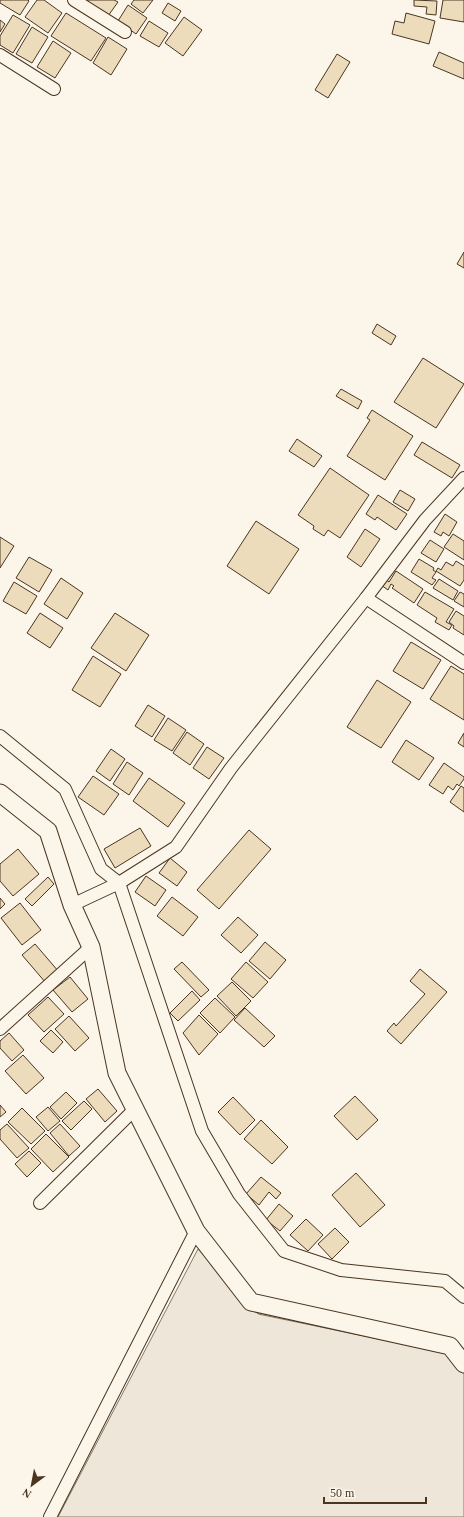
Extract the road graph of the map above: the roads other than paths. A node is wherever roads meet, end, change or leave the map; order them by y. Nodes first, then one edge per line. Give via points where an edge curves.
1 (74, 0) edge
2 (125, 32) dead end
3 (0, 56) edge
4 (54, 89) dead end
5 (464, 478) edge
6 (366, 598) junction
7 (464, 663) edge
8 (0, 736) edge
9 (0, 794) edge
10 (119, 883) junction
11 (72, 905) junction
12 (90, 947) junction
13 (0, 1029) edge
14 (135, 1109) junction
15 (40, 1203) dead end
16 (196, 1231) junction
17 (464, 1297) edge
18 (464, 1364) edge
19 (50, 1517) edge

1 - 2 street
3 - 4 street
5 - 6 street via 425,520
6 - 7 street
6 - 10 street via 231,768 176,847
8 - 10 street via 65,789 101,869
9 - 11 street via 48,831
10 - 11 street
10 - 17 street via 202,1132 239,1194 284,1251 341,1270 446,1281
11 - 12 street
12 - 13 street
12 - 14 street via 117,1073
14 - 15 street
14 - 16 street
16 - 18 street via 251,1302 450,1346
16 - 19 street

